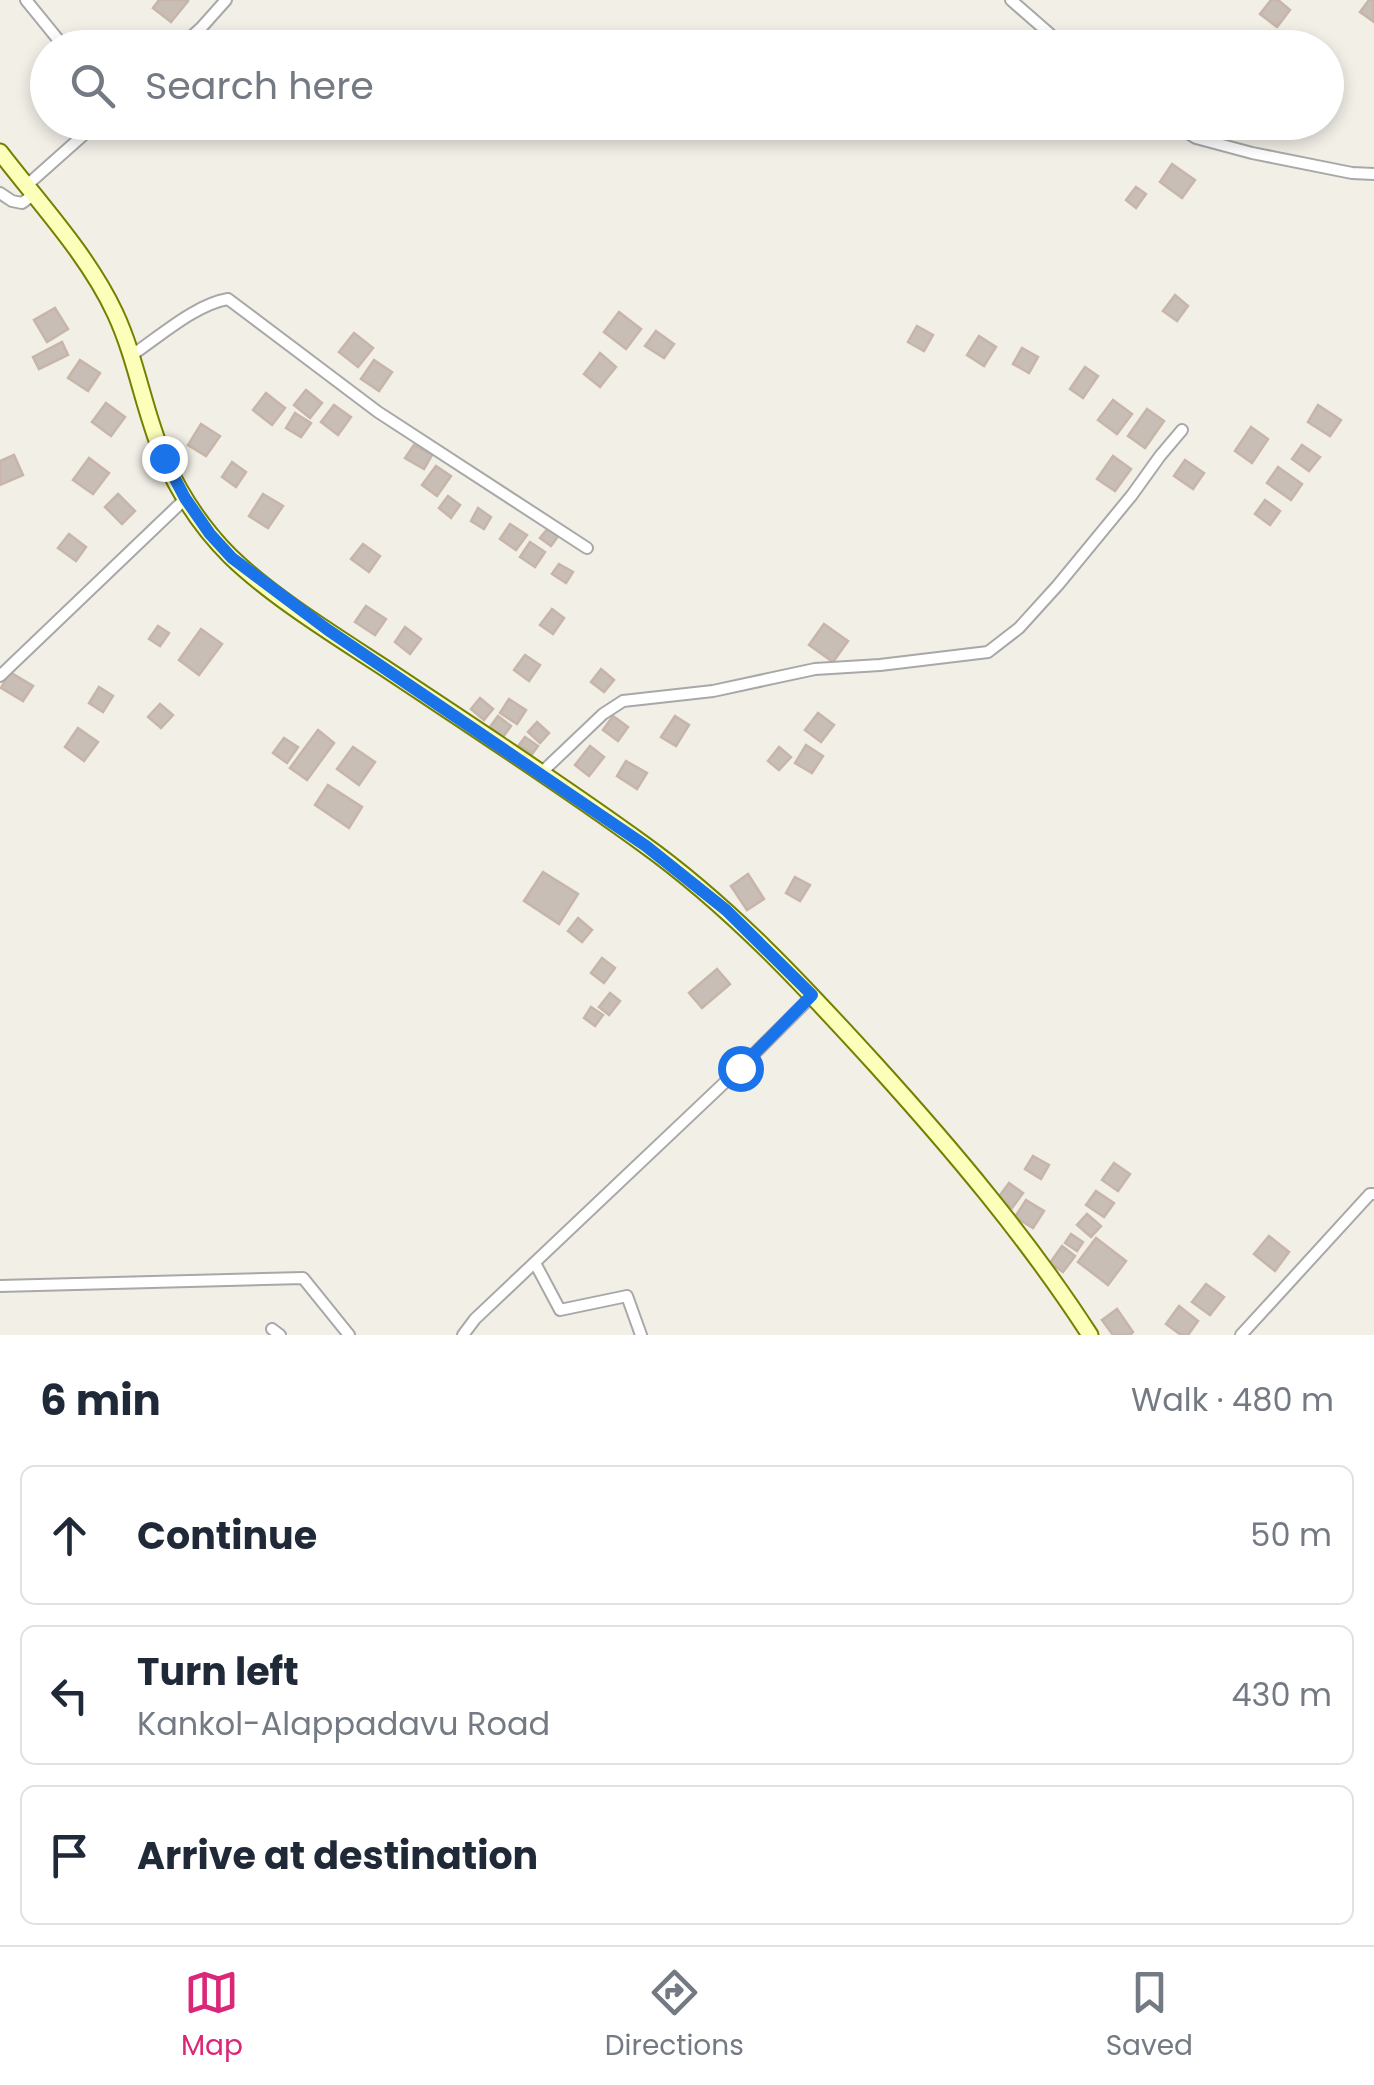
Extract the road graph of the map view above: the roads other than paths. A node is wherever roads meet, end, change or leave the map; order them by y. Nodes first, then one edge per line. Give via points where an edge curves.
1 (26, 0) edge
2 (226, 0) edge
3 (1011, 0) edge
4 (50, 30) edge
5 (200, 30) edge
6 (1045, 30) edge
7 (80, 140) edge
8 (1203, 140) edge
9 (0, 152) edge
10 (1374, 174) edge
11 (30, 191) junction
12 (0, 194) edge
13 (132, 355) junction
14 (1182, 430) dead end
15 (185, 498) junction
16 (587, 548) dead end
17 (0, 676) edge
18 (541, 773) junction
19 (812, 995) junction
20 (1374, 1194) edge
21 (535, 1263) junction
22 (0, 1286) edge
23 (349, 1335) edge
24 (463, 1335) edge
25 (641, 1335) edge
26 (1090, 1335) edge
27 (1241, 1335) edge

1 - 4 street
2 - 5 street
3 - 6 street
7 - 11 street
8 - 10 street
9 - 11 main road
11 - 12 street via 22,203
11 - 13 main road via 92,273
13 - 15 main road via 164,458
13 - 16 street via 228,299 378,412
14 - 18 street via 1058,585 988,652 815,669 714,691 623,701
15 - 17 street
15 - 18 main road via 232,558 269,588
18 - 19 main road via 726,910
19 - 21 street
19 - 26 main road via 934,1130
20 - 27 street
21 - 24 street
21 - 25 street via 560,1310 626,1296
22 - 23 street via 303,1278

